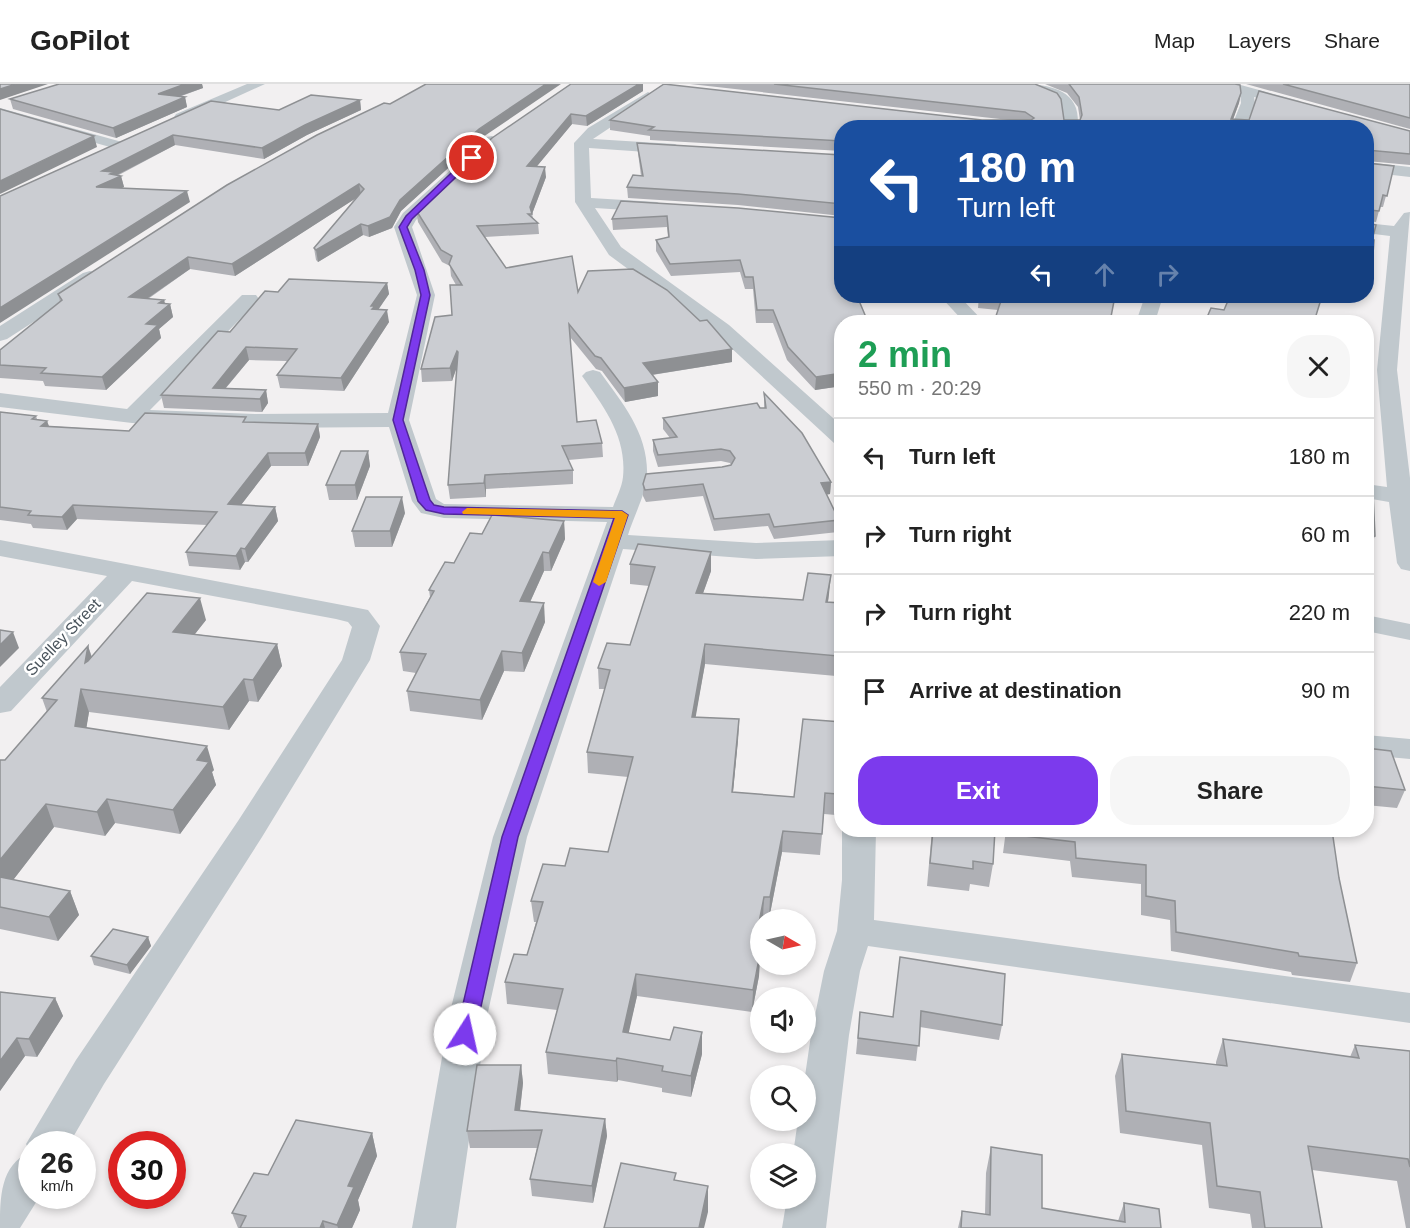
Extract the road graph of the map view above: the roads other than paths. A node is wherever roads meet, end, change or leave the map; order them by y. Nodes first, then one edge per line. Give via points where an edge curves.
1 (258, 84) edge
2 (638, 84) edge
3 (1024, 84) edge
4 (1223, 84) edge
5 (1246, 91) junction
6 (19, 100) edge
7 (1312, 109) edge
8 (3, 113) edge
9 (1071, 120) edge
10 (1241, 120) edge
11 (171, 121) edge
12 (504, 131) edge
13 (581, 143) junction
14 (691, 149) edge
15 (98, 154) edge
16 (1374, 168) edge
17 (1410, 172) edge
18 (583, 202) junction
19 (679, 208) edge
20 (1405, 225) edge
21 (1374, 227) edge
22 (106, 266) edge
23 (1402, 288) edge
24 (249, 299) dead end
25 (956, 303) edge
26 (967, 315) edge
27 (0, 335) edge
28 (593, 376) dead end
29 (1374, 394) edge
30 (1390, 396) junction
31 (0, 400) edge
32 (132, 416) junction
33 (398, 420) junction
34 (834, 431) edge
35 (1374, 492) edge
36 (1400, 496) junction
37 (618, 528) junction
38 (0, 548) edge
39 (834, 549) edge
40 (1410, 563) edge
41 (127, 571) junction
42 (1374, 625) edge
43 (1410, 632) edge
44 (0, 704) edge
45 (1374, 746) edge
46 (1410, 749) edge
47 (859, 837) edge
48 (855, 931) junction
49 (1410, 1008) edge
50 (54, 1131) edge
51 (18, 1193) edge
52 (0, 1222) edge
53 (434, 1228) edge
54 (804, 1228) edge

1 - 11 street
2 - 13 street via 662,87 593,130
3 - 9 street via 1054,94 1067,104
4 - 5 street
5 - 7 street
5 - 10 street via 1248,103
6 - 8 street
8 - 15 street via 123,142
12 - 33 street via 443,184 403,227 426,295
13 - 14 street
13 - 18 street
16 - 17 street
18 - 19 street
18 - 34 street via 615,250 722,329
20 - 21 street
20 - 23 street
22 - 27 street
23 - 30 street via 1387,370
24 - 32 street
25 - 26 street
28 - 37 street via 623,420 646,477
29 - 30 street
30 - 36 street
31 - 32 street
32 - 33 street via 255,421
33 - 37 street via 424,501 430,508
35 - 36 street
36 - 40 street
37 - 39 street via 722,550
37 - 53 street via 510,837 469,1012
38 - 41 street
41 - 44 street, Suelley Street
41 - 50 street via 358,616 366,626 356,660
42 - 43 street
45 - 46 street
47 - 48 street
48 - 49 street
48 - 54 street via 842,971 830,1035
51 - 52 street

